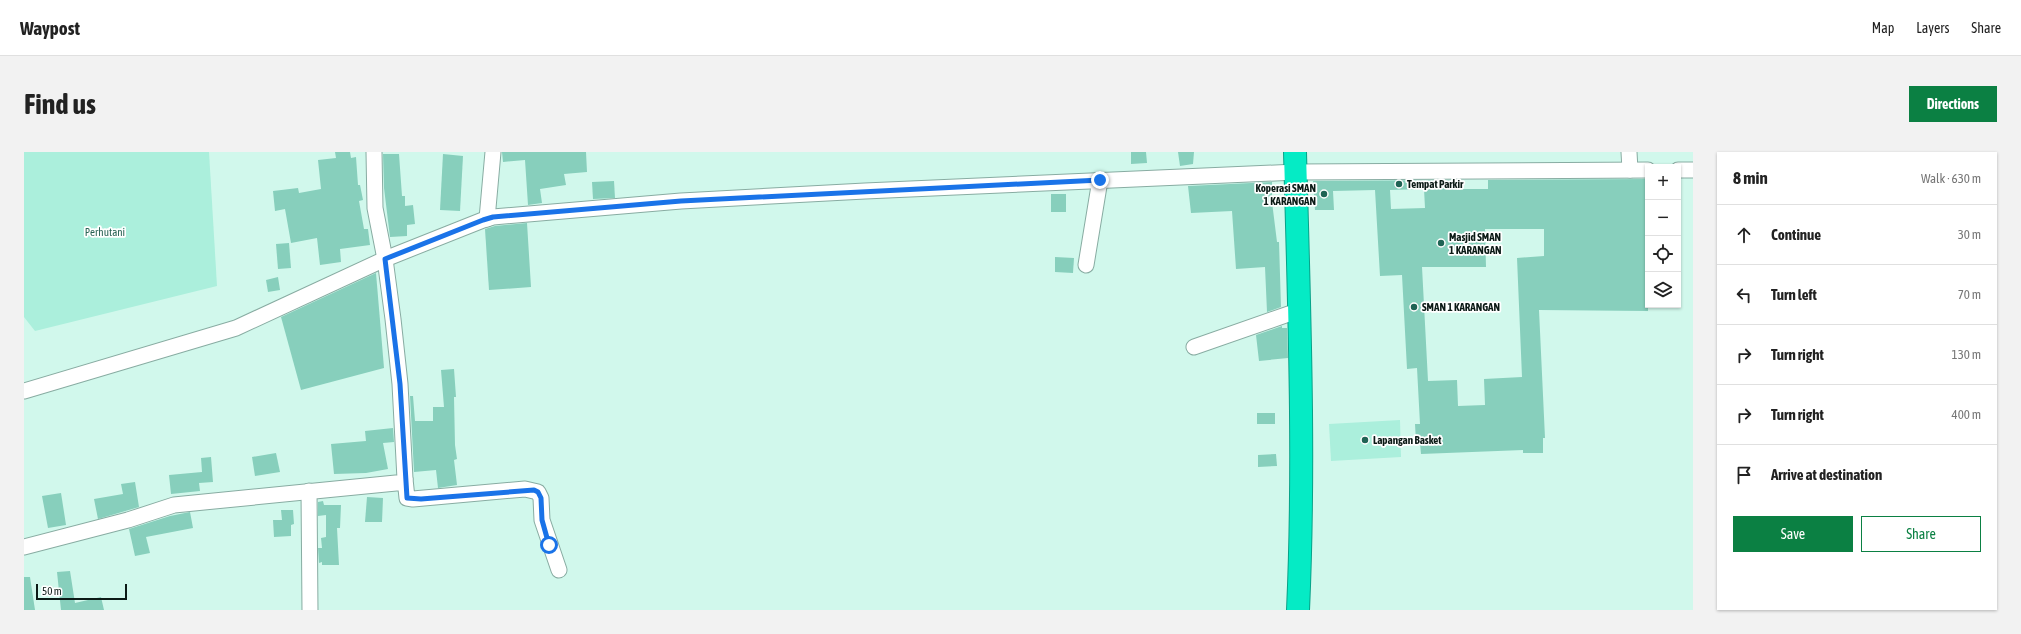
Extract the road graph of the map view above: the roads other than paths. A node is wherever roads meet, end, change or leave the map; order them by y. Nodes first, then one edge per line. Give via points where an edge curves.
1 (374, 152) edge
2 (493, 152) edge
3 (1629, 152) edge
4 (1295, 162) edge
5 (1630, 170) junction
6 (1645, 170) edge
7 (1681, 170) edge
8 (1693, 170) edge
9 (1100, 180) junction
10 (487, 219) junction
11 (385, 259) junction
12 (1086, 265) dead end
13 (1300, 310) junction
14 (1194, 347) dead end
15 (24, 391) edge
16 (405, 479) junction
17 (309, 491) junction
18 (24, 548) edge
19 (559, 570) dead end
20 (310, 610) edge
21 (1298, 610) edge

1 - 11 street via 375,208
2 - 10 street
3 - 5 street
4 - 5 street
4 - 9 street
4 - 13 highway
5 - 6 street
7 - 8 street
9 - 10 street via 681,201
9 - 12 street
10 - 11 street
11 - 15 street via 236,328
11 - 16 street via 400,384
13 - 14 street
13 - 21 highway via 1301,537
16 - 17 street via 396,483
16 - 19 street via 407,498 413,499 525,489 538,492 541,498 542,520
17 - 18 street via 174,505
17 - 20 street

